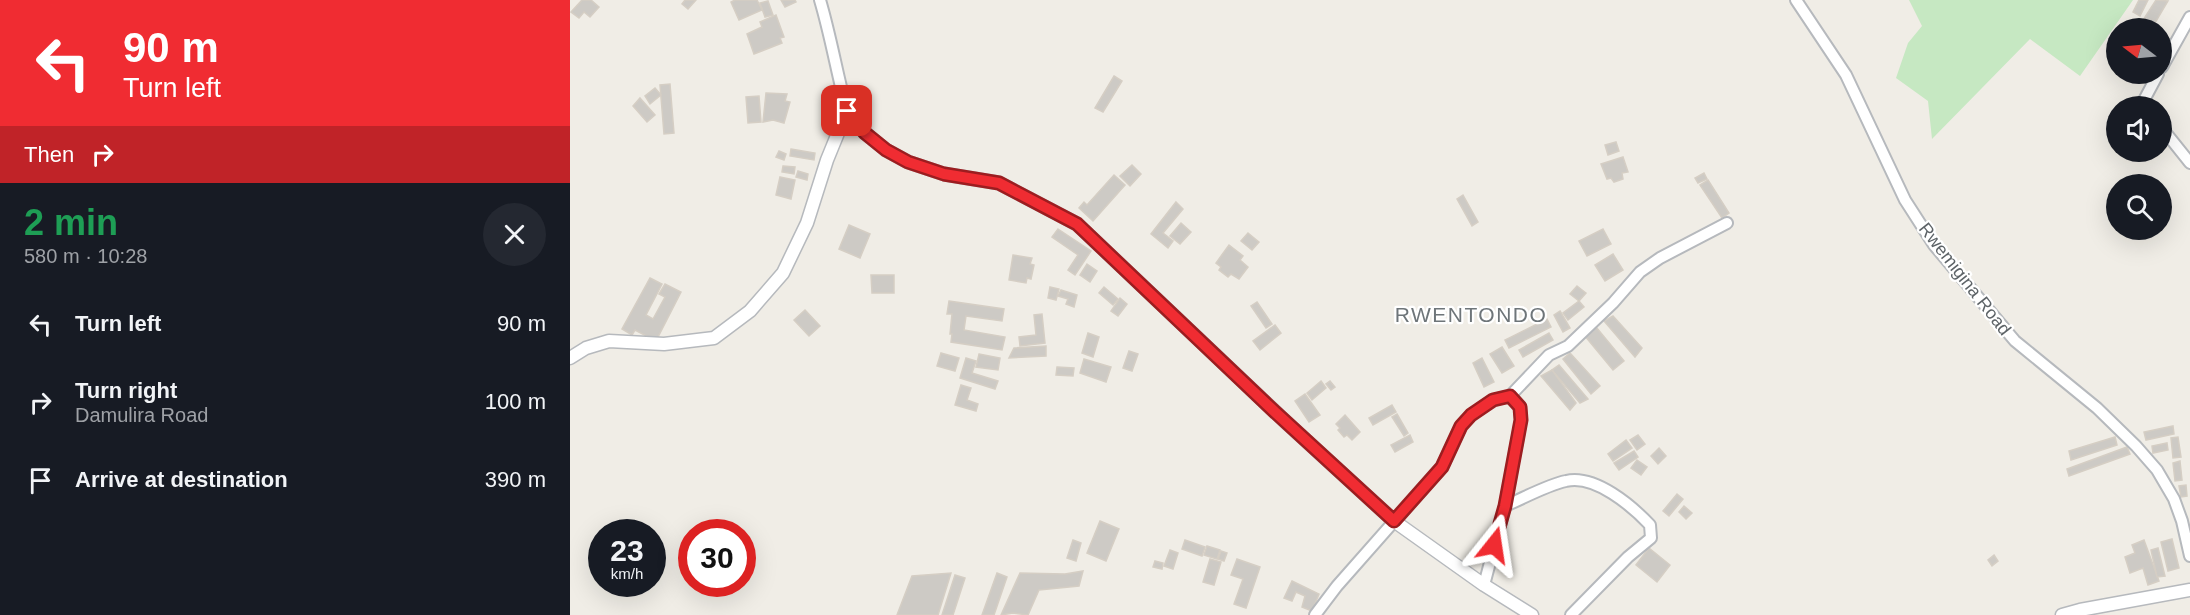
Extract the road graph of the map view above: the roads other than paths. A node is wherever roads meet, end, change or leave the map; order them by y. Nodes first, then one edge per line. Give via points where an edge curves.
1 (820, 0) edge
2 (1796, 0) edge
3 (2190, 17) edge
4 (2172, 49) edge
5 (847, 111) junction
6 (2172, 140) edge
7 (2190, 163) edge
8 (1727, 223) dead end
9 (570, 358) edge
10 (1510, 396) junction
11 (1505, 506) junction
12 (1394, 521) junction
13 (2190, 556) edge
14 (1484, 585) junction
15 (2190, 590) edge
16 (1315, 615) edge
17 (1532, 615) edge
18 (1571, 615) edge
19 (2062, 615) edge

1 - 5 street
2 - 13 street, Rwemigina Road via 1846,75 1905,200 1934,245 2015,341 2097,408 2157,470 2174,499
3 - 4 street
5 - 9 street via 807,223 783,273 750,311 714,338 664,344 609,341
5 - 12 street via 865,133 908,162 944,174 999,183 1077,224
6 - 7 street
8 - 10 street via 1640,272 1569,346 1549,356
10 - 11 street via 1520,407 1521,420
10 - 12 street via 1493,400 1471,415 1461,426 1442,467
11 - 14 street
11 - 18 street via 1568,480 1595,484 1618,496 1650,525 1651,538
12 - 14 street
12 - 16 street
14 - 17 street
15 - 19 street

